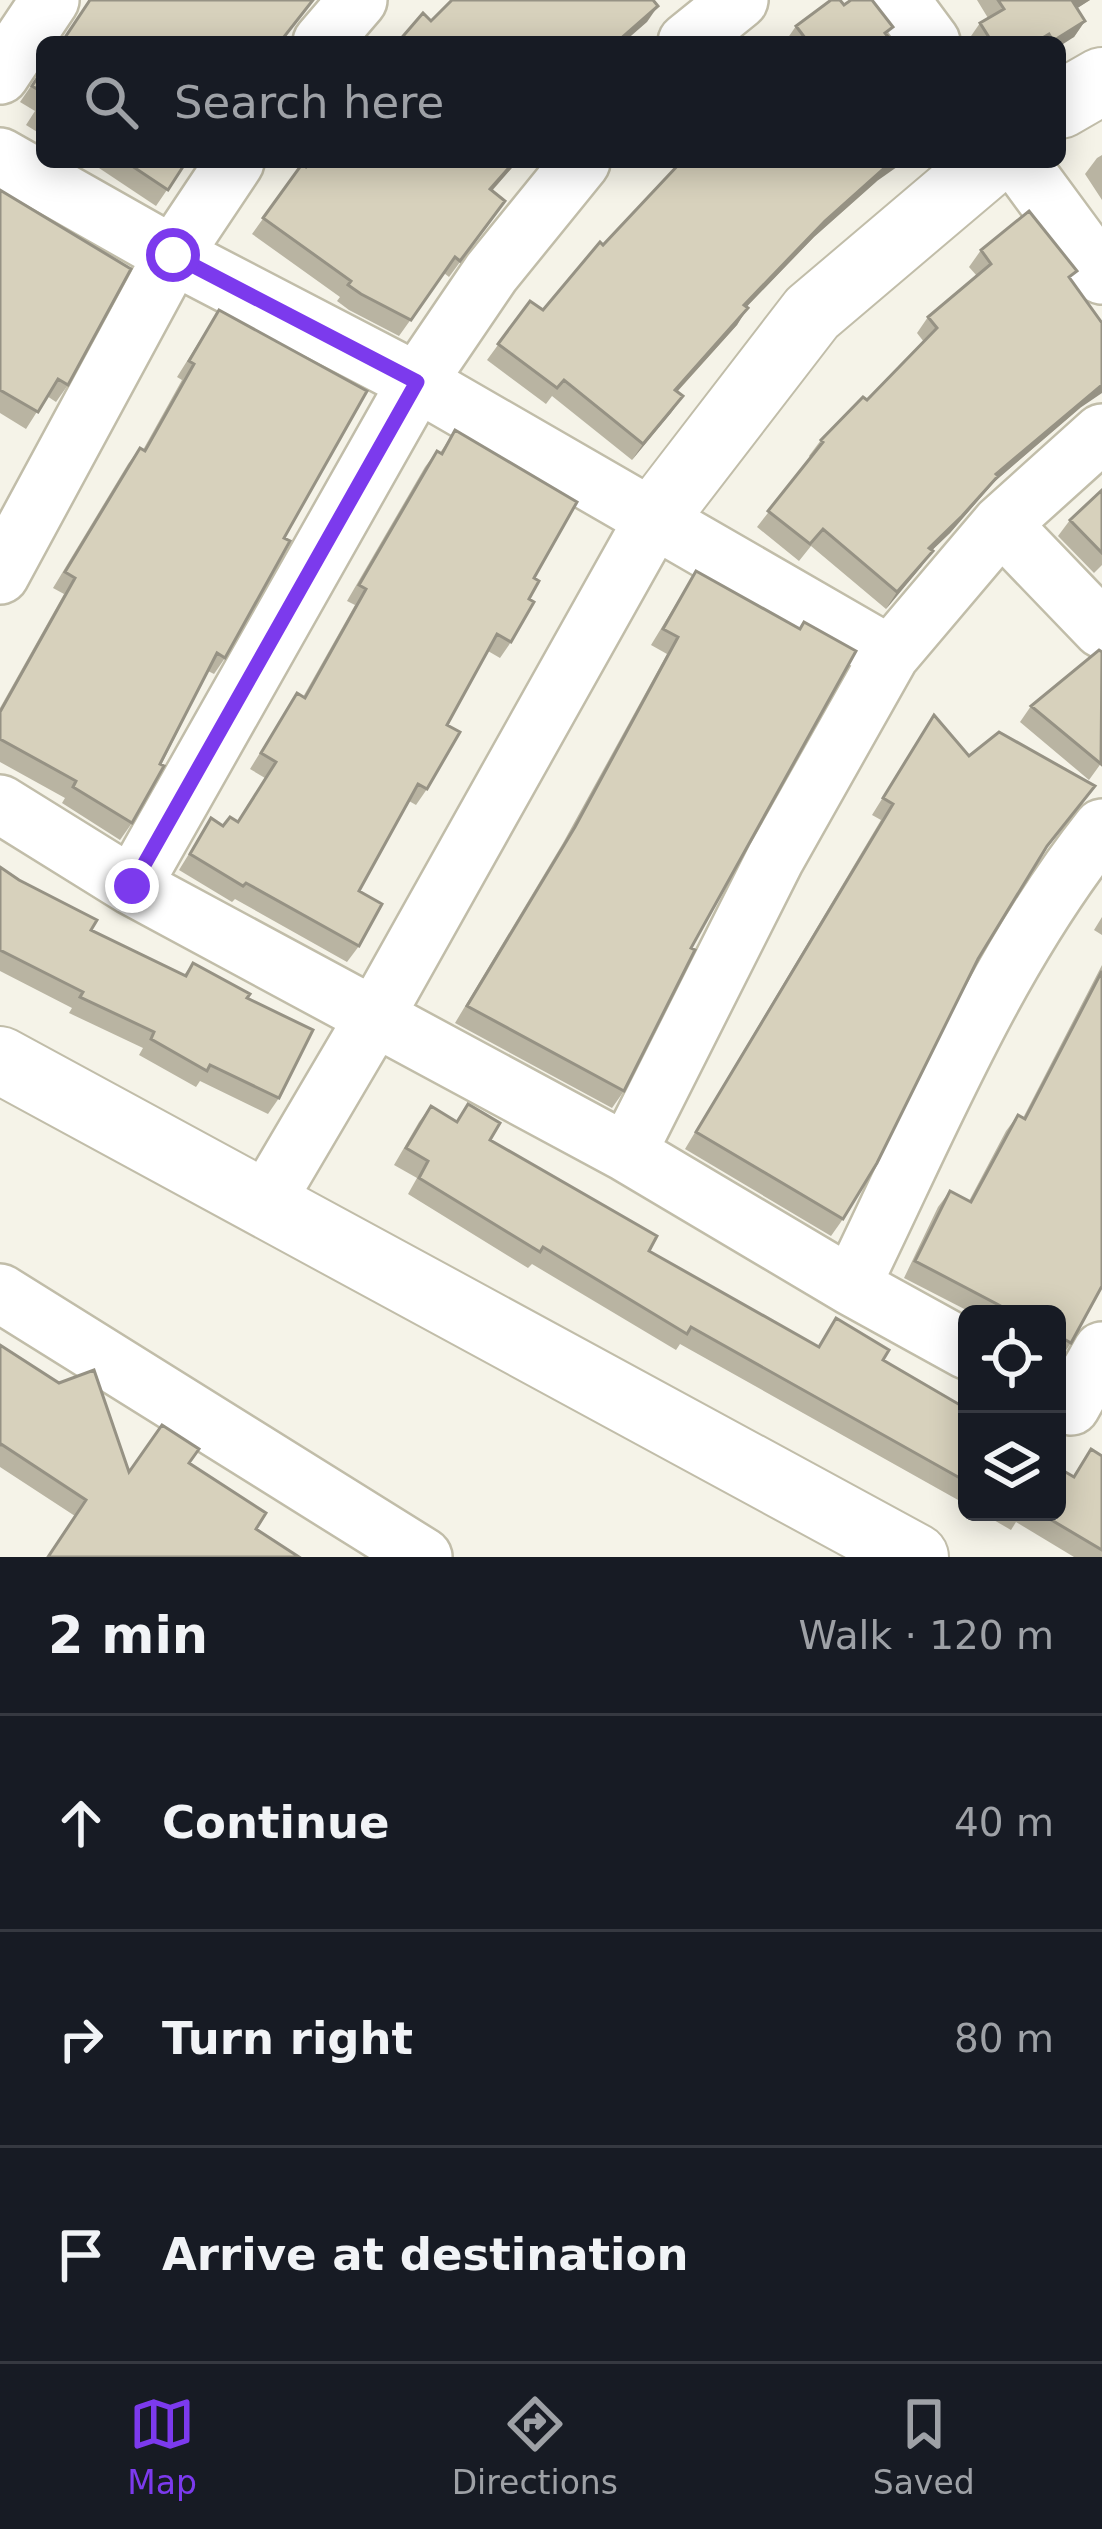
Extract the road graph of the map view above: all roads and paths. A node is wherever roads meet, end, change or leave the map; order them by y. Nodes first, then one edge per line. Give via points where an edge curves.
1 (50, 0) edge
2 (358, 0) edge
3 (740, 0) edge
4 (900, 0) edge
5 (327, 36) edge
6 (694, 36) edge
7 (927, 36) edge
8 (0, 75) edge
9 (1102, 81) edge
10 (1066, 102) edge
11 (0, 158) edge
12 (231, 168) edge
13 (576, 168) edge
14 (983, 168) edge
15 (1023, 168) edge
16 (173, 255) junction
17 (1102, 275) edge
18 (417, 382) junction
19 (1102, 434) edge
20 (655, 517) junction
21 (1001, 524) junction
22 (0, 575) edge
23 (1102, 629) edge
24 (890, 656) junction
25 (0, 804) edge
26 (1102, 828) edge
27 (132, 886) junction
28 (374, 1018) junction
29 (0, 1060) edge
30 (627, 1153) junction
31 (265, 1203) junction
32 (851, 1286) junction
33 (0, 1293) edge
34 (958, 1345) edge
35 (1102, 1351) edge
36 (1077, 1409) edge
37 (423, 1557) edge
38 (915, 1557) edge

1 - 8 street
2 - 5 street
3 - 6 street
4 - 7 street
9 - 10 street
11 - 16 street
12 - 16 street
13 - 18 street
14 - 20 street via 812,313
15 - 17 street
16 - 18 street
16 - 22 street
18 - 20 street
18 - 27 street
19 - 21 street
20 - 24 street
20 - 28 street
21 - 23 street
21 - 24 street
24 - 30 street via 775,859
25 - 27 street
26 - 32 street via 1063,878 980,1021
27 - 28 street
28 - 30 street
28 - 31 street
29 - 31 street
30 - 32 street
31 - 38 street
32 - 34 street
33 - 37 street
35 - 36 street

